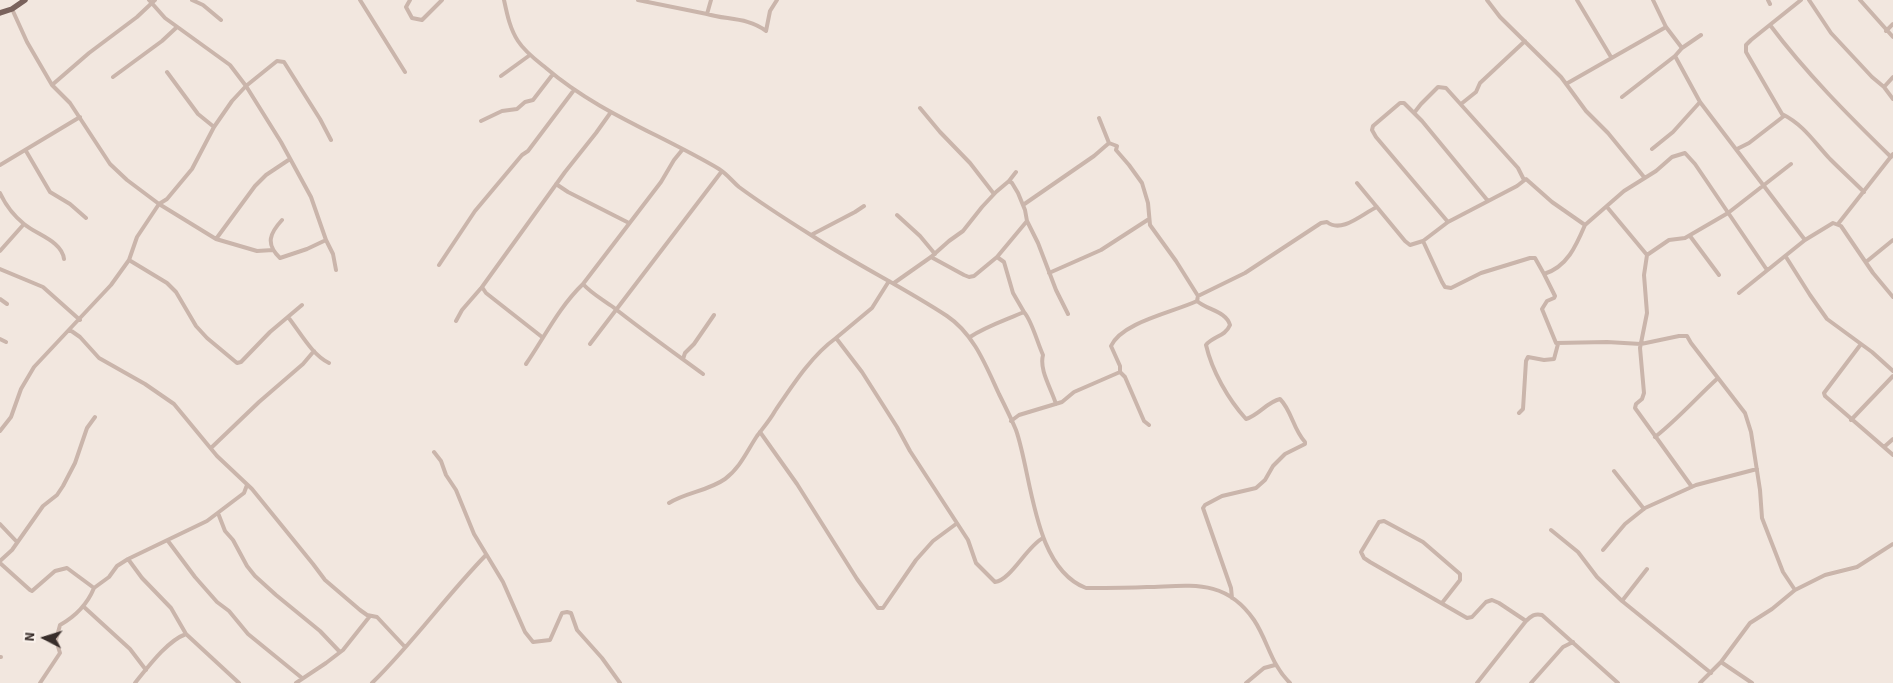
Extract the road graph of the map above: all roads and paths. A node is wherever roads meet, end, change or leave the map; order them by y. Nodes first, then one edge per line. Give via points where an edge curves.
1 (25, 0) edge
2 (155, 0) edge
3 (192, 0) edge
4 (360, 0) edge
5 (410, 0) edge
6 (442, 0) edge
7 (504, 0) edge
8 (638, 0) edge
9 (711, 0) edge
10 (777, 0) edge
11 (1487, 0) edge
12 (1577, 0) edge
13 (1653, 0) edge
14 (1801, 0) edge
15 (1809, 0) edge
16 (1860, 0) edge
17 (656, 1) edge
18 (150, 2) edge
19 (12, 9) junction
20 (0, 12) edge
21 (707, 14) junction
22 (221, 20) dead end
23 (1893, 24) edge
24 (1770, 25) junction
25 (177, 27) junction
26 (1666, 27) junction
27 (1886, 32) junction
28 (1701, 35) dead end
29 (1893, 38) edge
30 (1525, 40) junction
31 (1682, 48) junction
32 (530, 55) junction
33 (1675, 56) junction
34 (1611, 58) junction
35 (167, 72) dead end
36 (405, 72) dead end
37 (553, 74) junction
38 (501, 76) dead end
39 (113, 77) dead end
40 (1893, 77) edge
41 (1566, 84) junction
42 (52, 85) junction
43 (246, 86) junction
44 (1884, 87) junction
45 (574, 90) junction
46 (1622, 97) dead end
47 (1893, 99) edge
48 (1700, 102) junction
49 (1462, 104) junction
50 (920, 108) dead end
51 (611, 112) junction
52 (1414, 113) junction
53 (1782, 114) junction
54 (80, 117) junction
55 (1099, 118) dead end
56 (481, 121) dead end
57 (214, 127) junction
58 (331, 140) dead end
59 (1109, 143) junction
60 (683, 149) junction
61 (1652, 149) dead end
62 (1737, 149) junction
63 (26, 151) junction
64 (1892, 155) edge
65 (290, 159) junction
66 (1791, 164) dead end
67 (0, 165) edge
68 (722, 171) junction
69 (1016, 172) dead end
70 (1644, 177) junction
71 (1524, 180) junction
72 (1009, 181) junction
73 (1357, 183) dead end
74 (556, 184) junction
75 (1764, 186) junction
76 (1864, 192) junction
77 (0, 193) edge
78 (994, 194) junction
79 (1488, 201) junction
80 (159, 204) junction
81 (1023, 205) junction
82 (864, 206) dead end
83 (1378, 207) junction
84 (1607, 207) junction
85 (1728, 213) junction
86 (897, 215) dead end
87 (86, 218) dead end
88 (1149, 219) junction
89 (282, 220) dead end
90 (629, 222) junction
91 (1027, 222) junction
92 (1448, 222) junction
93 (24, 224) junction
94 (1838, 224) junction
95 (1585, 225) junction
96 (811, 235) junction
97 (1690, 236) junction
98 (216, 239) junction
99 (326, 240) junction
100 (1806, 240) junction
101 (1422, 241) junction
102 (1892, 242) edge
103 (273, 250) junction
104 (0, 251) edge
105 (1647, 255) junction
106 (933, 256) junction
107 (996, 257) junction
108 (1786, 257) junction
109 (64, 259) dead end
110 (129, 260) junction
111 (1866, 262) junction
112 (439, 264) dead end
113 (0, 269) edge
114 (336, 270) dead end
115 (1767, 270) junction
116 (1049, 273) junction
117 (1544, 274) junction
118 (1719, 275) dead end
119 (891, 282) junction
120 (583, 284) junction
121 (482, 287) junction
122 (1739, 293) dead end
123 (1198, 296) junction
124 (1893, 296) edge
125 (0, 299) edge
126 (1197, 301) junction
127 (7, 304) dead end
128 (302, 305) dead end
129 (616, 309) junction
130 (1024, 312) junction
131 (1068, 314) dead end
132 (714, 315) dead end
133 (288, 317) junction
134 (80, 320) junction
135 (456, 321) dead end
136 (70, 330) junction
137 (542, 337) junction
138 (970, 337) junction
139 (0, 338) edge
140 (836, 338) junction
141 (6, 342) dead end
142 (590, 344) dead end
143 (1558, 344) junction
144 (1641, 344) junction
145 (1861, 344) junction
146 (314, 351) junction
147 (683, 360) junction
148 (329, 363) dead end
149 (526, 364) dead end
150 (1893, 371) edge
151 (1120, 372) junction
152 (703, 374) dead end
153 (1893, 376) edge
154 (1718, 378) junction
155 (1056, 404) junction
156 (1519, 413) dead end
157 (95, 417) dead end
158 (1851, 420) junction
159 (1011, 421) junction
160 (1149, 425) dead end
161 (0, 431) edge
162 (760, 432) junction
163 (1655, 437) junction
164 (1893, 439) edge
165 (1884, 447) junction
166 (211, 448) junction
167 (434, 452) dead end
168 (1893, 455) edge
169 (1757, 468) junction
170 (1614, 471) dead end
171 (248, 485) junction
172 (1692, 487) junction
173 (669, 503) dead end
174 (1644, 509) junction
175 (218, 513) junction
176 (0, 524) edge
177 (956, 524) junction
178 (1551, 530) dead end
179 (1043, 538) junction
180 (168, 541) junction
181 (17, 542) junction
182 (1893, 544) edge
183 (1603, 550) dead end
184 (486, 555) junction
185 (128, 560) junction
186 (0, 562) edge
187 (1647, 570) dead end
188 (94, 588) junction
189 (1795, 590) junction
190 (1232, 598) junction
191 (1622, 601) junction
192 (1442, 604) junction
193 (84, 607) junction
194 (370, 616) junction
195 (1526, 621) junction
196 (186, 634) junction
197 (1573, 642) junction
198 (405, 646) junction
199 (339, 651) junction
200 (1720, 662) junction
201 (1275, 665) junction
202 (146, 670) junction
203 (1710, 673) junction
204 (302, 678) junction
205 (40, 683) edge
206 (135, 683) edge
207 (239, 683) edge
208 (296, 683) edge
209 (372, 683) edge
210 (620, 683) edge
211 (1246, 683) edge
212 (1290, 683) edge
213 (1477, 683) edge
214 (1531, 683) edge
215 (1618, 683) edge
216 (1700, 683) edge
217 (1752, 683) edge

1 - 19 main road
2 - 18 street
3 - 22 street
4 - 36 street
5 - 6 street via 406,7 412,18 422,20
7 - 32 street via 517,40
8 - 17 street
9 - 21 street
10 - 21 street via 770,11 766,31 732,17 727,19
11 - 30 street
12 - 34 street
13 - 26 street
14 - 24 street
15 - 44 street via 1831,33
16 - 27 street
17 - 21 street
18 - 25 street
18 - 42 street
19 - 20 main road
19 - 42 street
23 - 27 street
24 - 53 street via 1746,45 1746,52
24 - 64 street via 1817,82
25 - 39 street
25 - 43 street via 230,65
26 - 31 street
26 - 34 street
27 - 29 street
28 - 31 street
30 - 41 street
30 - 49 street
31 - 33 street
32 - 37 street
32 - 38 street
33 - 46 street
33 - 48 street
34 - 41 street
35 - 57 street via 198,114
37 - 45 street
37 - 56 street via 534,100
40 - 44 street
41 - 70 street
42 - 54 street
43 - 57 street
43 - 58 street via 277,61 284,62
43 - 65 street
44 - 47 street
45 - 51 street
45 - 112 street via 528,151 475,212
48 - 61 street via 1673,132
48 - 62 street
49 - 52 street via 1441,86
49 - 71 street via 1518,168
50 - 78 street
51 - 60 street
51 - 74 street
52 - 79 street
52 - 92 street via 1400,103 1372,130
53 - 62 street via 1784,116
53 - 76 street via 1809,133
54 - 63 street
54 - 80 street via 110,164
55 - 59 street
57 - 80 street via 192,169
59 - 81 street
59 - 88 street via 1117,146 1116,150 1142,183
60 - 68 street
60 - 90 street
62 - 75 street
63 - 67 street
63 - 87 street via 50,192
64 - 76 street
65 - 98 street via 255,186
65 - 99 street via 316,207
66 - 75 street
68 - 96 street
68 - 129 street
69 - 72 street
70 - 84 street
70 - 85 street via 1685,153
71 - 79 street
71 - 95 street
72 - 78 street
72 - 81 street
73 - 83 street
74 - 90 street
74 - 121 street
75 - 85 street
75 - 100 street
76 - 94 street
77 - 93 street via 6,206
78 - 106 street via 963,232
79 - 92 street
80 - 98 street
80 - 110 street via 137,237
81 - 91 street
82 - 96 street
83 - 101 street via 1407,244
83 - 123 street via 1351,223 1321,224 1245,273
84 - 95 street
84 - 105 street
85 - 97 street
85 - 115 street
86 - 106 street via 920,236
88 - 116 street via 1101,250
88 - 123 street via 1150,226
89 - 103 street via 270,235
90 - 120 street
91 - 107 street
91 - 116 street
92 - 101 street
93 - 104 street
93 - 109 street via 60,246
94 - 100 street via 1833,223
94 - 111 street
95 - 117 street via 1575,249 1558,268
96 - 119 street
97 - 105 street via 1669,240
97 - 118 street
98 - 103 street via 257,250
99 - 103 street via 280,258
99 - 114 street
100 - 108 street
101 - 117 street via 1445,287 1451,288 1482,273 1530,258 1535,258
102 - 111 street
105 - 144 street via 1644,276 1647,313
106 - 107 street via 969,277
106 - 119 street
107 - 130 street via 1004,262 1013,292
108 - 115 street
108 - 145 street via 1821,311 1834,325
110 - 133 street via 167,283 196,326 237,363
110 - 134 street
111 - 124 street
113 - 134 street via 43,287
115 - 122 street
116 - 131 street
117 - 143 street via 1555,296 1547,300 1542,309
119 - 138 street via 949,317
119 - 140 street via 872,308
120 - 129 street via 592,294
120 - 137 street
121 - 135 street
121 - 137 street
123 - 126 street
125 - 127 street
126 - 151 street via 1148,319 1119,335 1111,346
126 - 190 street via 1229,320 1230,325 1224,334 1206,345 1223,387 1243,416 1246,419 1280,399 1305,444 1285,454 1256,488 1222,496 1203,508
128 - 133 street
129 - 142 street
129 - 147 street
130 - 138 street
130 - 155 street via 1043,355 1041,362
132 - 147 street
133 - 146 street
134 - 136 street
136 - 161 street via 34,367 21,389 11,417
136 - 166 street via 99,358 174,404
137 - 149 street
138 - 159 street
139 - 141 street
140 - 162 street via 791,388
140 - 177 street via 898,427
143 - 144 street
143 - 156 street via 1554,359 1528,357 1523,409
144 - 154 street via 1687,336
144 - 163 street via 1644,393 1635,408
145 - 150 street
145 - 158 street via 1824,393
146 - 148 street
146 - 166 street
147 - 152 street
151 - 155 street via 1074,392
151 - 160 street
153 - 158 street
154 - 163 street
154 - 169 street via 1745,412
155 - 159 street via 1019,415
157 - 181 street via 87,428 63,486 43,506
158 - 165 street
159 - 179 street
162 - 173 street via 745,458 726,479
162 - 177 street via 798,484 878,608 883,608 933,541
163 - 172 street
164 - 165 street
165 - 168 street
166 - 171 street
167 - 184 street via 456,490
169 - 172 street
169 - 189 street via 1762,518 1783,572
170 - 174 street
171 - 175 street via 244,493
171 - 194 street via 319,574
172 - 174 street
174 - 183 street via 1625,524
175 - 180 street
175 - 199 street via 225,531 255,576 324,634
176 - 181 street
177 - 179 street via 968,540 976,563 996,582
178 - 191 street via 1578,552 1597,577
179 - 190 street via 1066,575 1086,588 1189,584 1217,590
180 - 185 street
180 - 204 street via 195,578 248,634
181 - 186 street
182 - 189 street via 1858,567 1825,575
184 - 198 street
184 - 210 street via 533,642 550,640 562,613 572,613 578,630
185 - 188 street
185 - 196 street via 171,608
186 - 188 street via 30,590 56,571 67,568
187 - 191 street
188 - 193 street
189 - 200 street via 1750,623
190 - 201 street via 1254,620
191 - 203 street
192 - 192 street via 1364,558 1361,552 1379,522 1384,521 1422,542 1460,574 1460,580
192 - 195 street via 1470,619 1492,600
193 - 202 street via 130,649
193 - 205 street via 60,625 56,640 60,654
194 - 198 street via 377,617
194 - 199 street
195 - 197 street via 1534,615 1542,615
195 - 213 street
196 - 202 street
196 - 207 street
197 - 214 street via 1563,647
197 - 215 street
198 - 209 street
199 - 204 street
200 - 203 street
200 - 217 street
201 - 211 street via 1264,668
201 - 212 street
202 - 206 street
203 - 216 street
204 - 208 street

